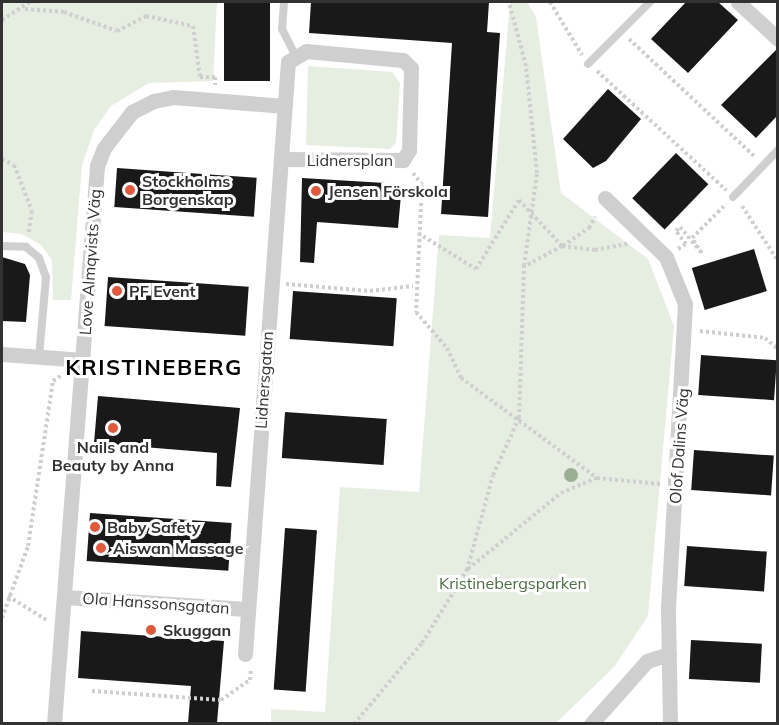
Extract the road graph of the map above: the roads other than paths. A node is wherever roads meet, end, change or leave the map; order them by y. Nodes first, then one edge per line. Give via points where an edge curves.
1 (284, 2) edge
2 (650, 2) edge
3 (738, 2) edge
4 (777, 39) edge
5 (295, 54) junction
6 (588, 64) road end
7 (285, 106) junction
8 (777, 150) edge
9 (281, 159) junction
10 (733, 197) road end
11 (605, 198) dead end
12 (2, 246) edge
13 (2, 354) edge
14 (39, 357) junction
15 (83, 360) junction
16 (66, 597) junction
17 (247, 609) junction
18 (244, 654) road end
19 (669, 654) junction
20 (54, 723) edge
21 (591, 723) edge
22 (670, 723) edge

1 - 5 lane via 282,29
2 - 6 lane
3 - 4 street
5 - 7 street via 288,62
5 - 9 street, Lidnersplan via 403,60 413,78 409,150 393,164
7 - 9 street, Lidnersgatan
7 - 15 street, Love Almqvists Väg via 173,97 132,112 111,131 98,166
8 - 10 lane
9 - 17 street, Lidnersgatan
11 - 19 street, Olof Dalins Väg via 666,257 685,304
12 - 14 lane via 26,247 39,258 46,277
13 - 14 street
14 - 15 street
15 - 16 street, Love Almqvists Väg
16 - 17 street, Ola Hanssonsgatan
16 - 20 street, Love Almqvists Väg
17 - 18 street, Lidnersgatan
19 - 21 street via 647,661
19 - 22 street, Olof Dalins Väg

